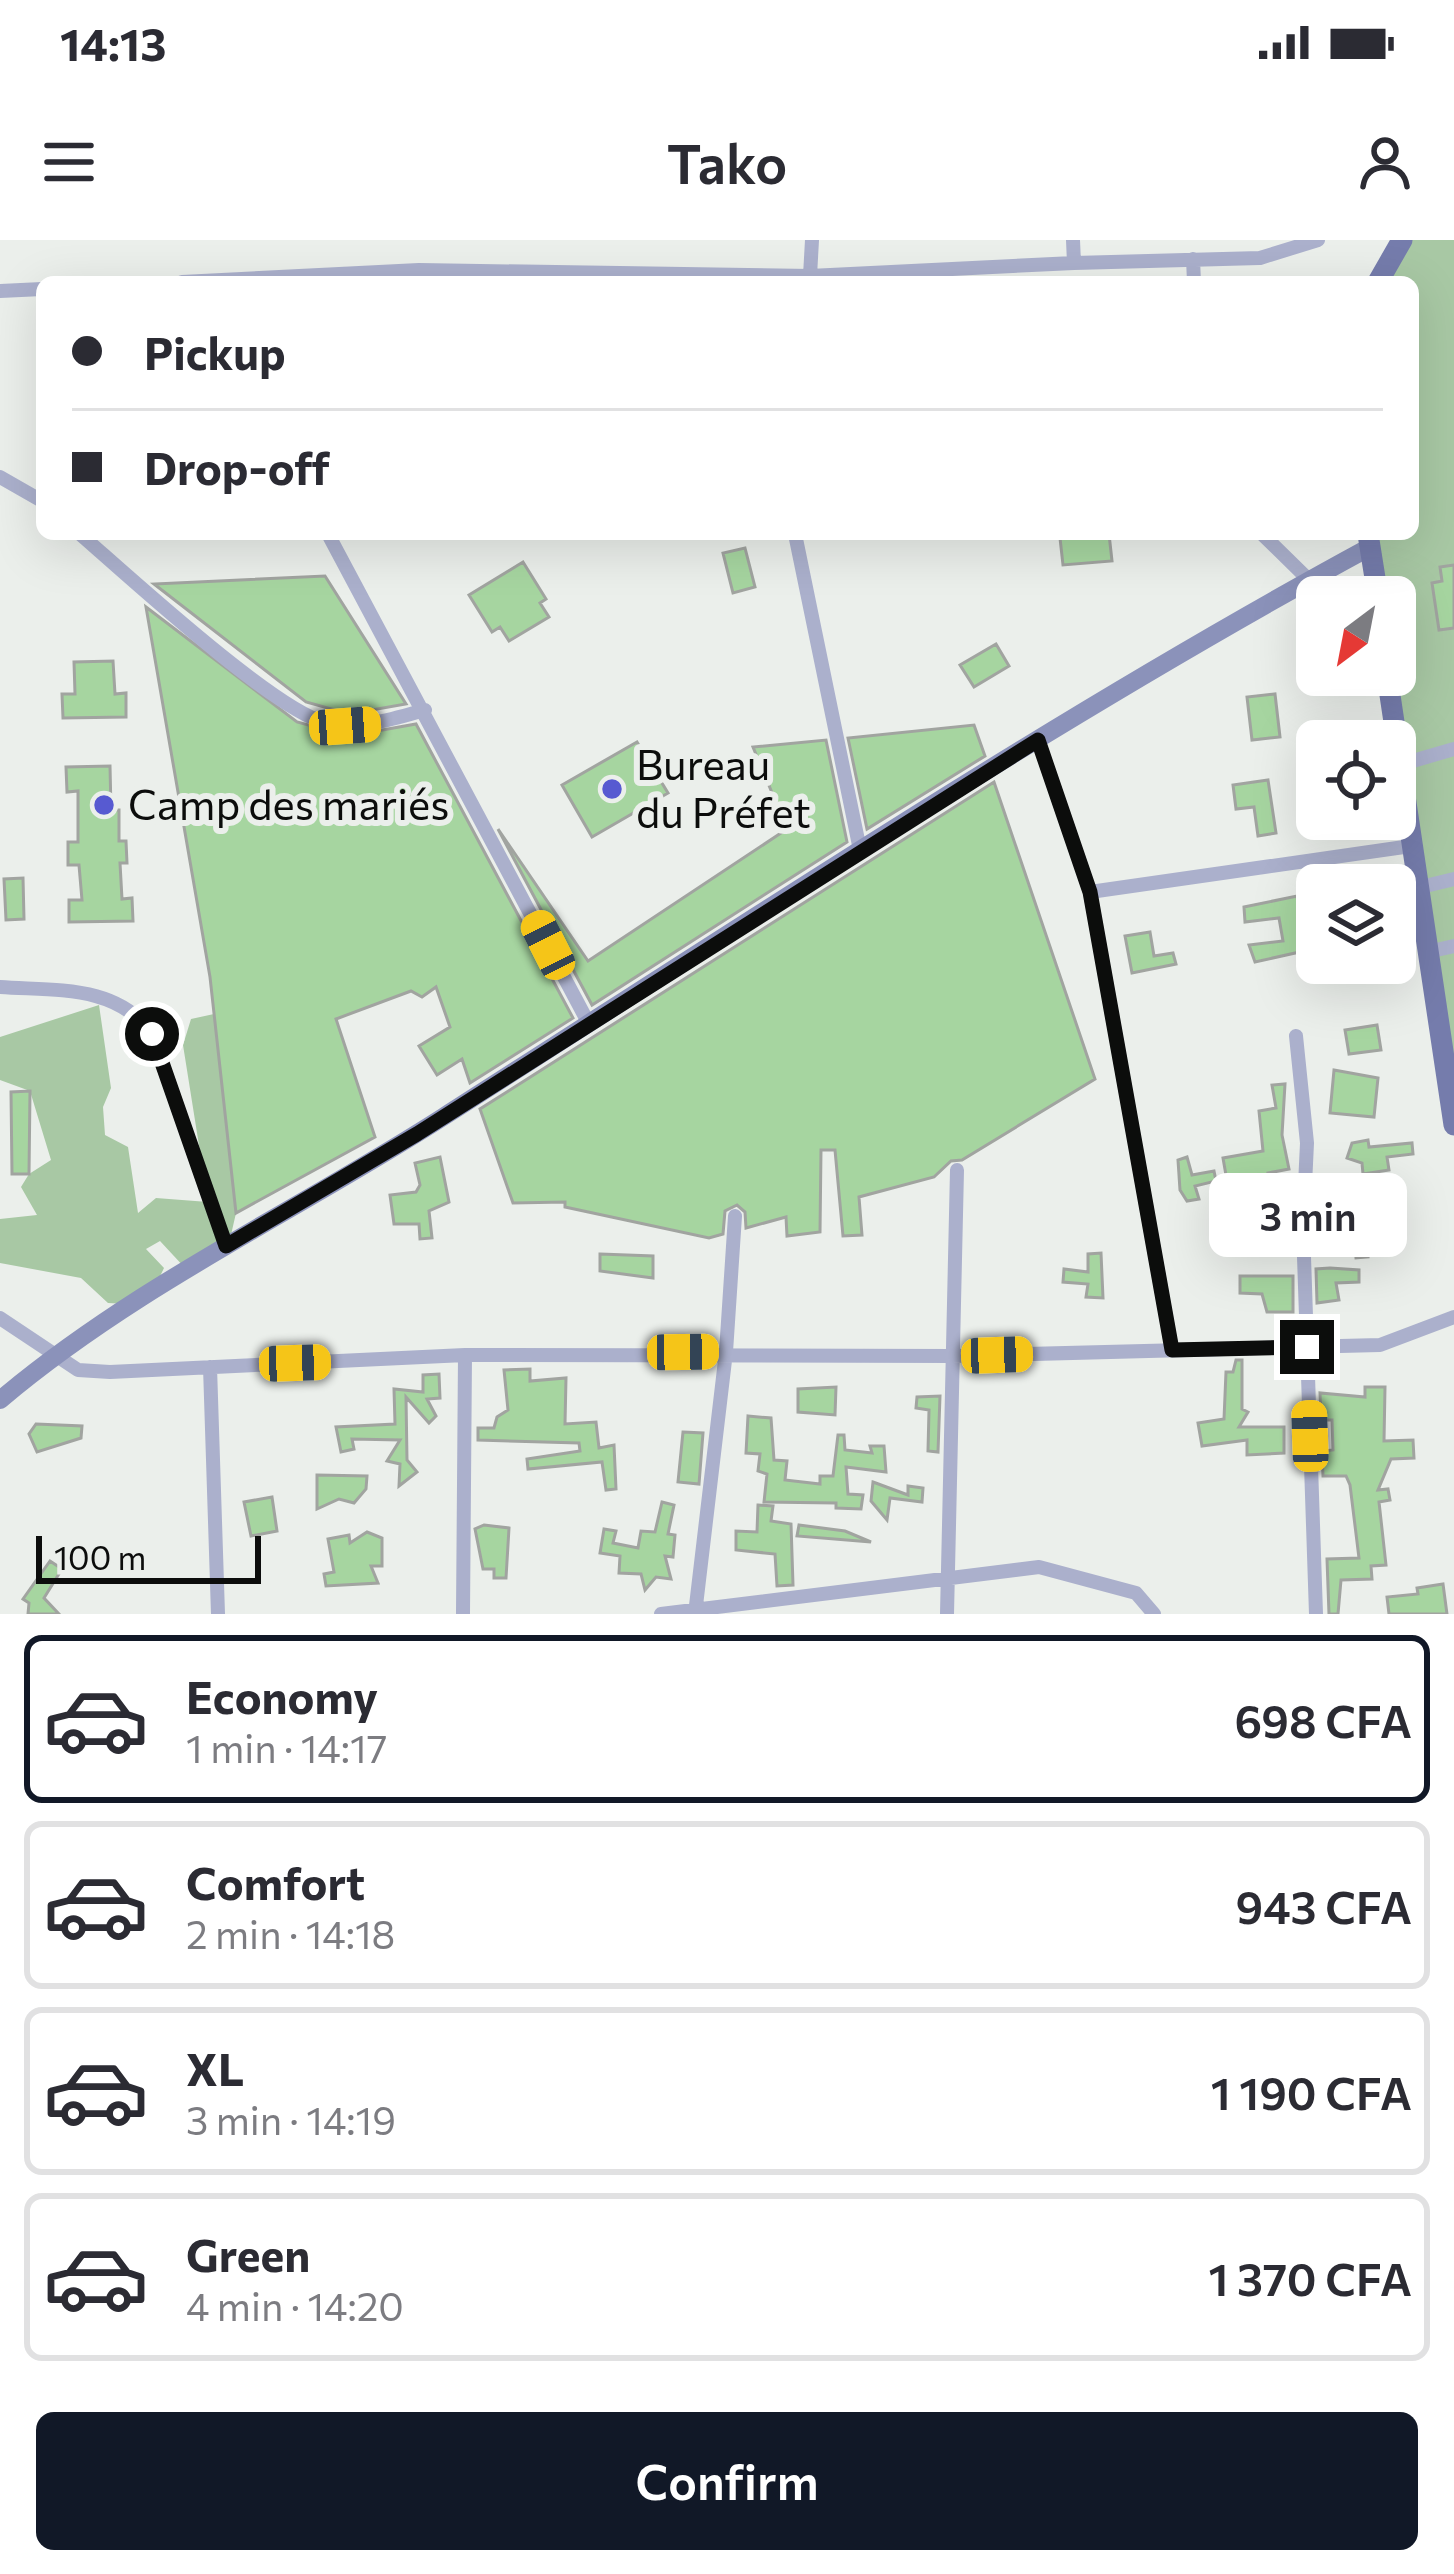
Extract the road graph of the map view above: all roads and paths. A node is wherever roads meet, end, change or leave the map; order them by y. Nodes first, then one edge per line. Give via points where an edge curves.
1 (1073, 240) edge
2 (1318, 240) edge
3 (811, 241) edge
4 (1398, 241) edge
5 (1193, 259) junction
6 (1074, 263) junction
7 (810, 276) joint
8 (1194, 276) edge
9 (1381, 276) edge
10 (36, 289) edge
11 (0, 291) edge
12 (0, 477) edge
13 (36, 498) edge
14 (87, 540) edge
15 (331, 540) edge
16 (796, 540) edge
17 (1268, 540) edge
18 (1369, 540) edge
19 (1305, 576) edge
20 (1315, 576) edge
21 (1375, 576) edge
22 (1296, 588) edge
23 (425, 710) junction
24 (1038, 740) junction
25 (1454, 749) edge
26 (1416, 760) edge
27 (1410, 840) edge
28 (1411, 846) junction
29 (860, 850) junction
30 (1454, 879) edge
31 (1418, 888) junction
32 (1090, 892) junction
33 (1454, 946) edge
34 (1427, 952) junction
35 (0, 987) edge
36 (589, 1024) junction
37 (1296, 1036) dead end
38 (1448, 1039) edge
39 (1454, 1125) edge
40 (957, 1170) dead end
41 (735, 1216) dead end
42 (226, 1246) junction
43 (1454, 1317) edge
44 (0, 1318) edge
45 (1307, 1347) junction
46 (1172, 1350) junction
47 (726, 1352) junction
48 (465, 1355) junction
49 (55, 1356) junction
50 (953, 1356) junction
51 (210, 1367) junction
52 (0, 1400) edge
53 (948, 1576) junction
54 (695, 1612) edge
55 (218, 1614) edge
56 (463, 1614) edge
57 (661, 1614) edge
58 (947, 1614) edge
59 (1154, 1614) edge
60 (1316, 1614) edge

1 - 6 street
2 - 5 street via 1260,258
3 - 7 street
4 - 9 main road
5 - 6 street
5 - 8 street
6 - 7 street
10 - 11 street
12 - 13 street
14 - 23 street via 224,655 318,721 371,724
15 - 23 street
16 - 29 street
17 - 19 street
18 - 20 main road
18 - 21 main road
22 - 24 main road
23 - 36 street
24 - 29 main road
24 - 32 street
25 - 26 street
27 - 28 main road
28 - 31 main road
28 - 32 street
29 - 36 main road
30 - 31 street
31 - 34 main road
32 - 46 street
33 - 34 street
34 - 38 main road
35 - 42 street via 99,995 140,1017
36 - 42 main road
37 - 45 street via 1307,1142
38 - 39 main road
40 - 50 street
41 - 47 street
42 - 49 main road
43 - 45 street via 1380,1345
44 - 49 street
45 - 46 street
45 - 60 street
46 - 50 street
47 - 48 street
47 - 50 street
47 - 54 street
48 - 51 street
48 - 56 street
49 - 51 street via 92,1372
49 - 52 main road
50 - 53 street
51 - 55 street
53 - 54 street
53 - 58 street
53 - 59 street via 1039,1567 1136,1593
54 - 57 street

